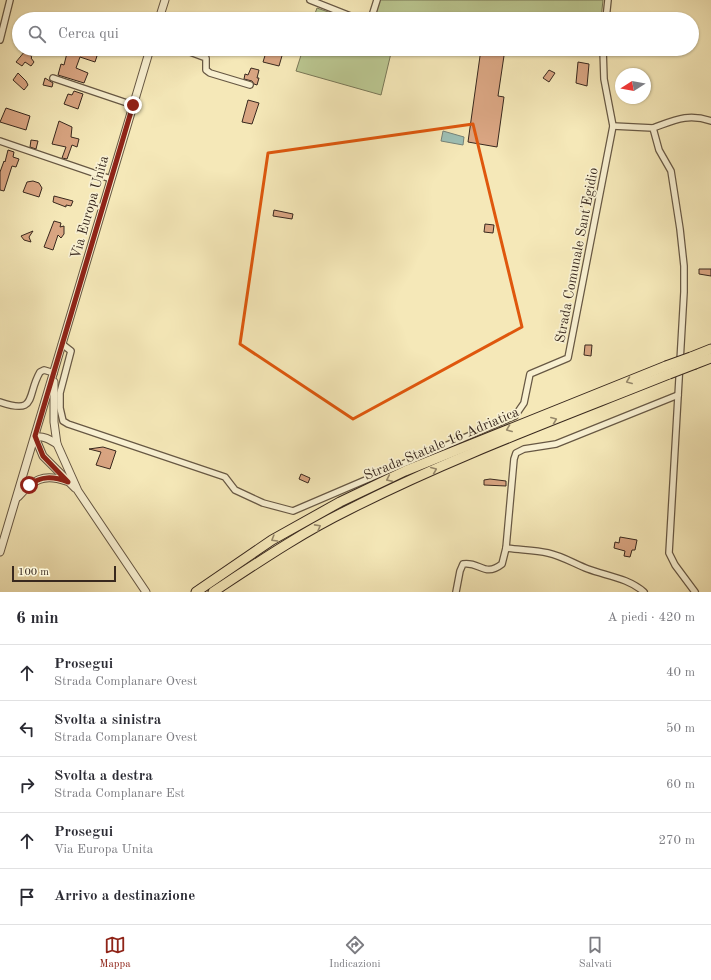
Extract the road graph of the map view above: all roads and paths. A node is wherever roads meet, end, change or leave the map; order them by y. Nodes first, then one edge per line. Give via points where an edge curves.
1 (10, 0) edge
2 (165, 0) edge
3 (310, 0) edge
4 (377, 0) edge
5 (608, 0) edge
6 (161, 12) edge
7 (340, 12) edge
8 (373, 12) edge
9 (607, 12) edge
10 (0, 40) edge
11 (148, 56) edge
12 (201, 56) edge
13 (603, 56) edge
14 (53, 78) dead end
15 (250, 85) dead end
16 (133, 105) junction
17 (711, 121) edge
18 (613, 126) junction
19 (653, 128) junction
20 (0, 142) edge
21 (110, 179) junction
22 (62, 344) junction
23 (711, 349) edge
24 (711, 358) edge
25 (693, 360) junction
26 (667, 370) junction
27 (54, 373) junction
28 (678, 394) junction
29 (0, 402) edge
30 (35, 436) junction
31 (57, 444) junction
32 (68, 482) junction
33 (78, 491) junction
34 (16, 498) junction
35 (506, 548) junction
36 (0, 552) edge
37 (146, 592) edge
38 (196, 592) edge
39 (213, 592) edge
40 (456, 592) edge
41 (644, 592) edge
42 (695, 592) edge

1 - 10 street
2 - 6 street
3 - 7 street
4 - 8 street
5 - 9 street
11 - 16 street, Via Europa Unita
12 - 15 street via 206,58 206,70 210,73
13 - 18 street, Strada Comunale Sant'Egidio via 604,79
14 - 16 street
16 - 21 street, Via Europa Unita
17 - 19 street via 700,117 686,117
18 - 19 street
18 - 22 street, Strada Comunale Sant'Egidio via 568,358 530,374 524,404 515,416 293,512 263,503 235,490 225,477 63,421 60,392 71,351
19 - 28 street via 659,150 671,172 682,251 684,292
20 - 21 street
21 - 22 street, Via Europa Unita
22 - 27 street, Via Europa Unita
23 - 25 highway, Strada Statale 16 Adriatica
24 - 25 highway, Strada Statale 16 Adriatica
25 - 26 highway, Strada Statale 16 Adriatica, bridge
26 -> 38 highway, Strada Statale 16 Adriatica via 405,471 340,502 272,540
39 -> 26 highway, Strada Statale 16 Adriatica via 278,549 347,510 410,480
27 - 29 street via 44,370 40,372 27,404 21,407
27 - 30 street
27 - 31 street via 54,422
28 - 35 street via 556,444 524,449 516,453
28 - 42 street via 669,553
30 - 31 street via 48,438
30 - 32 street via 43,456
30 - 34 street
31 - 33 street
32 - 33 street
32 - 34 street via 50,478 36,480
33 - 37 street
34 - 36 street
35 - 40 street via 502,564 495,569 488,570 468,563 463,564
35 - 41 street via 547,552 627,581

